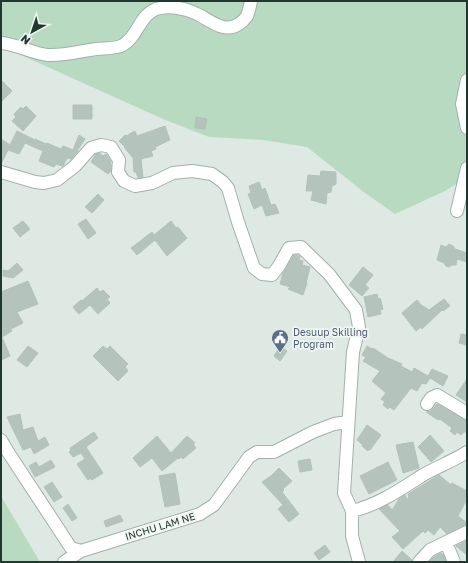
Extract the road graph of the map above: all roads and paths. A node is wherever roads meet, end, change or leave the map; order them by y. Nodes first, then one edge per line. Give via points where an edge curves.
1 (251, 1) edge
2 (1, 42) edge
3 (467, 80) edge
4 (467, 128) edge
5 (467, 168) edge
6 (1, 172) edge
7 (457, 211) dead end
8 (428, 404) dead end
9 (467, 413) edge
10 (348, 422) junction
11 (1, 440) edge
12 (467, 452) edge
13 (352, 511) junction
14 (467, 532) edge
15 (446, 542) junction
16 (81, 551) junction
17 (64, 562) edge
18 (359, 562) edge
19 (419, 562) edge
20 (454, 562) edge

1 - 2 street via 247,16 234,28 214,24 198,14 170,7 155,10 146,16 132,38 115,47 47,55
3 - 4 street via 462,104
5 - 7 street
6 - 10 street via 35,182 50,182 76,166 91,148 100,145 111,147 119,160 118,172 124,181 135,186 152,183 173,173 192,171 212,174 228,188 254,268 262,274 272,275 289,248 301,247 329,274 356,310 359,327 353,352
8 - 9 street via 431,398 437,395
10 - 13 street via 344,493
10 - 16 street, INCHU LAM NE via 313,432 274,452 257,452 249,457 214,505 200,514
11 - 16 street via 70,548
12 - 13 street via 386,497
13 - 18 street via 352,536
14 - 15 street
15 - 19 street via 430,550
15 - 20 street
16 - 17 street, INCHU LAM NE

